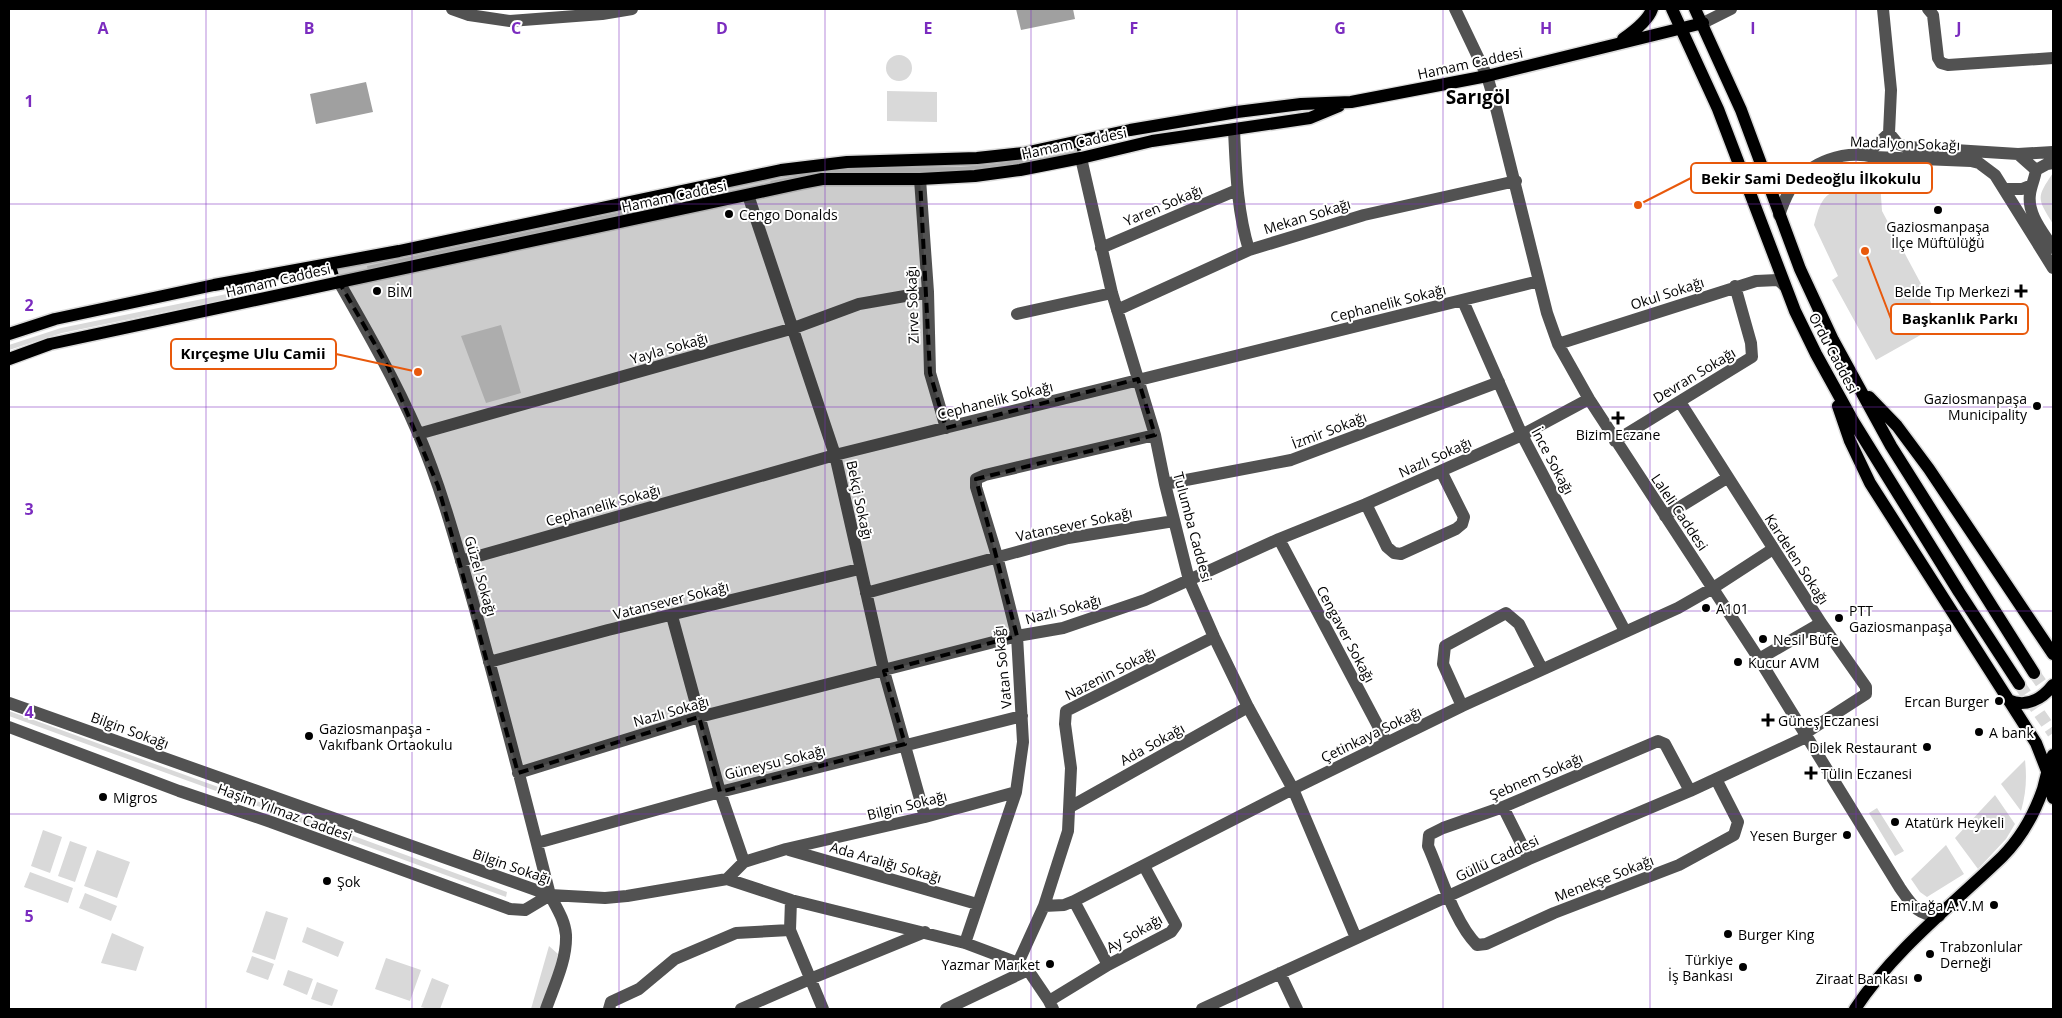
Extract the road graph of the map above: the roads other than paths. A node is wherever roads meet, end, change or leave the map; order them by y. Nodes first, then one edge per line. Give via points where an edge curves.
1 (452, 9) edge
2 (632, 9) edge
3 (1455, 9) edge
4 (1652, 9) edge
5 (1672, 9) edge
6 (1695, 9) edge
7 (1731, 9) edge
8 (1883, 9) edge
9 (1928, 9) edge
10 (510, 15) edge
11 (1702, 23) junction
12 (1682, 28) junction
13 (1617, 44) junction
14 (2053, 58) edge
15 (1487, 76) junction
16 (1351, 102) junction
17 (1234, 130) junction
18 (1889, 133) junction
19 (1077, 141) junction
20 (2053, 152) edge
21 (1860, 153) junction
22 (2018, 154) junction
23 (1081, 158) junction
24 (2053, 163) edge
25 (2036, 170) junction
26 (1994, 174) junction
27 (746, 178) junction
28 (920, 179) junction
29 (1516, 181) junction
30 (2032, 185) junction
31 (2004, 189) junction
32 (1237, 190) junction
33 (748, 195) junction
34 (1779, 214) junction
35 (1101, 248) junction
36 (2053, 248) edge
37 (1249, 250) junction
38 (334, 263) junction
39 (2053, 268) edge
40 (283, 273) junction
41 (1539, 281) junction
42 (339, 282) junction
43 (1735, 286) junction
44 (1785, 286) junction
45 (928, 292) junction
46 (289, 293) junction
47 (1112, 293) junction
48 (1463, 301) junction
49 (1117, 310) junction
50 (1017, 314) dead end
51 (794, 328) junction
52 (9, 334) edge
53 (1558, 344) junction
54 (9, 359) edge
55 (1138, 379) junction
56 (1499, 382) junction
57 (1855, 383) junction
58 (1834, 387) junction
59 (1589, 399) junction
60 (1680, 402) junction
61 (946, 428) junction
62 (418, 434) junction
63 (1155, 435) junction
64 (1522, 435) junction
65 (1614, 441) junction
66 (835, 455) junction
67 (1440, 472) junction
68 (1727, 478) junction
69 (1165, 484) junction
70 (1366, 504) junction
71 (1665, 516) junction
72 (1174, 521) junction
73 (1279, 539) junction
74 (1773, 549) junction
75 (997, 556) junction
76 (461, 561) junction
77 (859, 569) junction
78 (1189, 580) junction
79 (1713, 588) junction
80 (866, 593) junction
81 (672, 616) junction
82 (1821, 623) junction
83 (1625, 631) junction
84 (1017, 636) junction
85 (1214, 637) junction
86 (2053, 654) edge
87 (1759, 659) junction
88 (490, 662) junction
89 (1542, 669) junction
90 (884, 671) junction
91 (2034, 673) tunnel mouth
92 (2020, 684) tunnel mouth
93 (2053, 685) edge
94 (2008, 700) junction
95 (9, 703) edge
96 (1462, 706) junction
97 (1248, 707) junction
98 (1022, 716) junction
99 (699, 717) junction
100 (9, 727) edge
101 (1805, 735) junction
102 (1387, 743) junction
103 (905, 744) junction
104 (2053, 755) edge
105 (2047, 771) junction
106 (518, 773) junction
107 (1716, 779) junction
108 (1293, 789) junction
109 (1690, 791) junction
110 (720, 792) junction
111 (1016, 792) junction
112 (2053, 798) edge
113 (279, 800) junction
114 (1070, 807) junction
115 (1504, 807) junction
116 (925, 817) junction
117 (271, 822) junction
118 (537, 843) junction
119 (786, 849) junction
120 (1529, 859) junction
121 (744, 862) junction
122 (1144, 866) junction
123 (727, 878) junction
124 (550, 895) junction
125 (1450, 896) junction
126 (791, 900) junction
127 (1074, 901) junction
128 (978, 904) junction
129 (1044, 906) junction
130 (1939, 916) junction
131 (790, 930) junction
132 (925, 932) junction
133 (1356, 938) junction
134 (965, 943) junction
135 (1108, 965) junction
136 (1023, 967) junction
137 (1280, 973) junction
138 (810, 979) junction
139 (1051, 1005) edge
140 (546, 1009) edge
141 (609, 1009) edge
142 (741, 1009) edge
143 (823, 1009) edge
144 (946, 1009) edge
145 (1202, 1009) edge
146 (1296, 1009) edge
147 (1854, 1009) edge

1 - 10 street via 469,15
2 - 10 street via 602,14
3 - 15 street, Laleli Caddesi
4 - 13 main road via 1636,30
5 - 12 main road, Ordu Caddesi
6 - 11 main road, Ordu Caddesi
7 - 11 street
8 - 18 street via 1891,90
9 - 14 street via 1933,15 1941,63
11 - 12 main road, Hamam Caddesi
11 - 34 main road, Ordu Caddesi via 1761,159
12 - 13 main road, Hamam Caddesi
12 - 44 main road, Ordu Caddesi via 1718,109
13 - 15 main road, Hamam Caddesi
15 - 16 main road, Hamam Caddesi
15 - 29 street, Laleli Caddesi
16 - 17 main road, Hamam Caddesi via 1310,118
16 - 19 main road, Hamam Caddesi via 1237,112
17 - 23 main road, Hamam Caddesi via 1152,140
17 - 32 street
18 - 21 street via 1872,149
18 - 22 street, Madalyon Sokağı via 1898,144 1907,147
19 - 23 main road
19 - 27 main road, Hamam Caddesi via 1024,153 977,158 847,162
20 - 22 street, Madalyon Sokağı
21 - 26 street, Madalyon Sokağı via 1971,161
21 - 34 street, Madalyon Sokağı via 1843,155 1809,168 1792,187
22 - 25 street
22 - 26 street via 2002,161
23 - 28 main road, Hamam Caddesi via 993,173
23 - 35 street, Tulumba Caddesi
24 - 25 street
25 - 30 street
26 - 31 street
27 - 33 main road
27 - 38 main road, Hamam Caddesi
28 - 33 main road, Hamam Caddesi via 822,180
28 - 45 street, Zirve Sokağı
29 - 37 street, Mekan Sokağı via 1364,215
29 - 41 street, Laleli Caddesi
30 - 31 street via 2022,189
30 - 36 street via 2032,212
31 - 39 street
32 - 35 street, Yaren Sokağı
32 - 37 street via 1242,228
33 - 42 main road, Hamam Caddesi
33 - 51 street, Bekçi Sokağı
34 - 57 main road, Ordu Caddesi via 1808,287
35 - 47 street, Tulumba Caddesi
37 - 49 street, Mekan Sokağı
38 - 40 main road, Hamam Caddesi
38 - 42 main road
40 - 46 main road
40 - 52 main road, Hamam Caddesi via 55,319
41 - 48 street, Cephanelik Sokağı
41 - 53 street, Laleli Caddesi
42 - 46 main road, Hamam Caddesi
42 - 62 street, Güzel Sokağı via 388,367
43 - 44 street, Okul Sokağı via 1770,279
43 - 53 street, Okul Sokağı
43 - 60 street, Devran Sokağı via 1752,357
44 - 58 main road, Ordu Caddesi
45 - 51 street, Yayla Sokağı via 859,304
45 - 61 street, Zirve Sokağı via 930,373
46 - 54 main road, Hamam Caddesi via 50,344
47 - 49 street, Tulumba Caddesi
47 - 50 street
48 - 55 street, Cephanelik Sokağı
48 - 56 street, İnce Sokağı
49 - 55 street, Tulumba Caddesi
51 - 62 street, Yayla Sokağı
51 - 66 street, Bekçi Sokağı
53 - 59 street, Laleli Caddesi
55 - 61 street, Cephanelik Sokağı
55 - 63 street, Tulumba Caddesi
56 - 64 street, İnce Sokağı
56 - 69 street, İzmir Sokağı via 1291,460
57 - 86 main road via 1897,426
57 - 91 main road, Ordu Caddesi
58 - 92 main road, Ordu Caddesi via 1959,592
58 - 94 main road via 1850,440 1870,483
59 - 64 street, Nazlı Sokağı
59 - 65 street, Laleli Caddesi
60 - 65 street, Devran Sokağı
60 - 68 street, Kardelen Sokağı
61 - 66 street, Cephanelik Sokağı
62 - 76 street, Güzel Sokağı
63 - 69 street, Tulumba Caddesi
63 - 75 street, Vatan Sokağı via 976,479
64 - 67 street, Nazlı Sokağı
64 - 83 street, İnce Sokağı
65 - 71 street, Laleli Caddesi
66 - 76 street, Cephanelik Sokağı
66 - 77 street, Bekçi Sokağı
67 - 70 street, Nazlı Sokağı
67 - 70 street via 1464,518 1462,524 1401,554 1394,553 1387,546
68 - 71 street
68 - 74 street, Kardelen Sokağı
69 - 72 street, Tulumba Caddesi
70 - 73 street, Nazlı Sokağı
71 - 79 street, Laleli Caddesi
72 - 75 street, Vatansever Sokağı via 1068,538
72 - 78 street, Tulumba Caddesi
73 - 78 street, Nazlı Sokağı
73 - 102 street, Cengaver Sokağı
74 - 79 street, Çetinkaya Sokağı
74 - 82 street, Kardelen Sokağı
75 - 80 street, Vatansever Sokağı
75 - 84 street, Vatan Sokağı
76 - 88 street, Güzel Sokağı
77 - 80 street, Bekçi Sokağı
77 - 81 street, Vatansever Sokağı
78 - 84 street, Nazlı Sokağı via 1145,600 1063,628
78 - 85 street, Tulumba Caddesi
79 - 83 street, Çetinkaya Sokağı via 1678,608
79 - 87 street, Laleli Caddesi
80 - 90 street, Bekçi Sokağı
81 - 88 street, Vatansever Sokağı
81 - 99 street
82 - 87 street
82 - 101 street, Kardelen Sokağı via 1866,687 1866,694
83 - 89 street, Çetinkaya Sokağı
84 - 90 street, Nazlı Sokağı
84 - 98 street, Vatan Sokağı
85 - 97 street, Tulumba Caddesi
85 - 114 street, Nazenin Sokağı via 1066,711 1071,768
87 - 101 street, Laleli Caddesi
88 - 106 street, Güzel Sokağı
89 - 96 street, Çetinkaya Sokağı
89 - 96 street via 1519,624 1506,613 1445,646 1443,664
90 - 99 street, Nazlı Sokağı
90 - 103 street, Bekçi Sokağı
93 - 94 main road via 2028,703
94 - 105 main road via 2036,743
95 - 113 street, Bilgin Sokağı
96 - 102 street, Çetinkaya Sokağı
97 - 108 street, Tulumba Caddesi
97 - 114 street, Ada Sokağı
98 - 103 street, Güneysu Sokağı
98 - 111 street, Vatan Sokağı via 1023,742
99 - 106 street, Nazlı Sokağı
99 - 110 street
100 - 117 street, Haşim Yılmaz Caddesi
101 - 107 street, Güllü Caddesi
101 - 130 street, Laleli Caddesi via 1912,905 1922,914
102 - 108 street, Çetinkaya Sokağı
103 - 110 street, Güneysu Sokağı
103 - 116 street, Bekçi Sokağı
104 - 105 main road
105 - 112 main road
105 - 130 main road via 2026,828 2016,842
106 - 118 street, Güzel Sokağı
107 - 109 street, Güllü Caddesi
107 - 125 street, Menekşe Sokağı via 1738,828 1724,842 1679,865 1486,944 1477,945 1468,936
108 - 122 street, Çetinkaya Sokağı
108 - 133 street, Tulumba Caddesi
109 - 115 street, Şebnem Sokağı via 1665,744 1658,741
109 - 120 street, Güllü Caddesi
110 - 118 street, Güneysu Sokağı
110 - 121 street
111 - 116 street, Bilgin Sokağı
111 - 128 street, Vatan Sokağı
113 - 117 street
113 - 124 street, Bilgin Sokağı
114 - 129 street, Nazenin Sokağı via 1068,831
115 - 120 street
115 - 125 street, Şebnem Sokağı via 1429,835 1428,846
116 - 119 street, Bilgin Sokağı
117 - 124 street, Haşim Yılmaz Caddesi via 510,909 525,910
118 - 124 street, Güzel Sokağı
119 - 121 street, Bilgin Sokağı
119 - 128 street, Ada Aralığı Sokağı
120 - 125 street, Güllü Caddesi
121 - 123 street, Bilgin Sokağı
122 - 127 street, Çetinkaya Sokağı
122 - 135 street, Ay Sokağı via 1176,924 1171,932
123 - 124 street, Bilgin Sokağı via 627,896
123 - 126 street
124 - 140 street, Güzel Sokağı via 566,935 562,963
125 - 133 street, Güllü Caddesi
126 - 131 street
126 - 132 street
127 - 129 street, Çetinkaya Sokağı
127 - 135 street
128 - 134 street, Vatan Sokağı
129 - 136 street, Nazenin Sokağı
130 - 147 main road via 1900,953
131 - 138 street
131 - 141 street via 736,933 675,958 639,989 611,1002
132 - 134 street
132 - 138 street
133 - 137 street, Güllü Caddesi
134 - 136 street
135 - 139 street, Ay Sokağı
136 - 139 street
136 - 144 street
137 - 145 street, Güllü Caddesi
137 - 146 street
138 - 142 street
138 - 143 street

